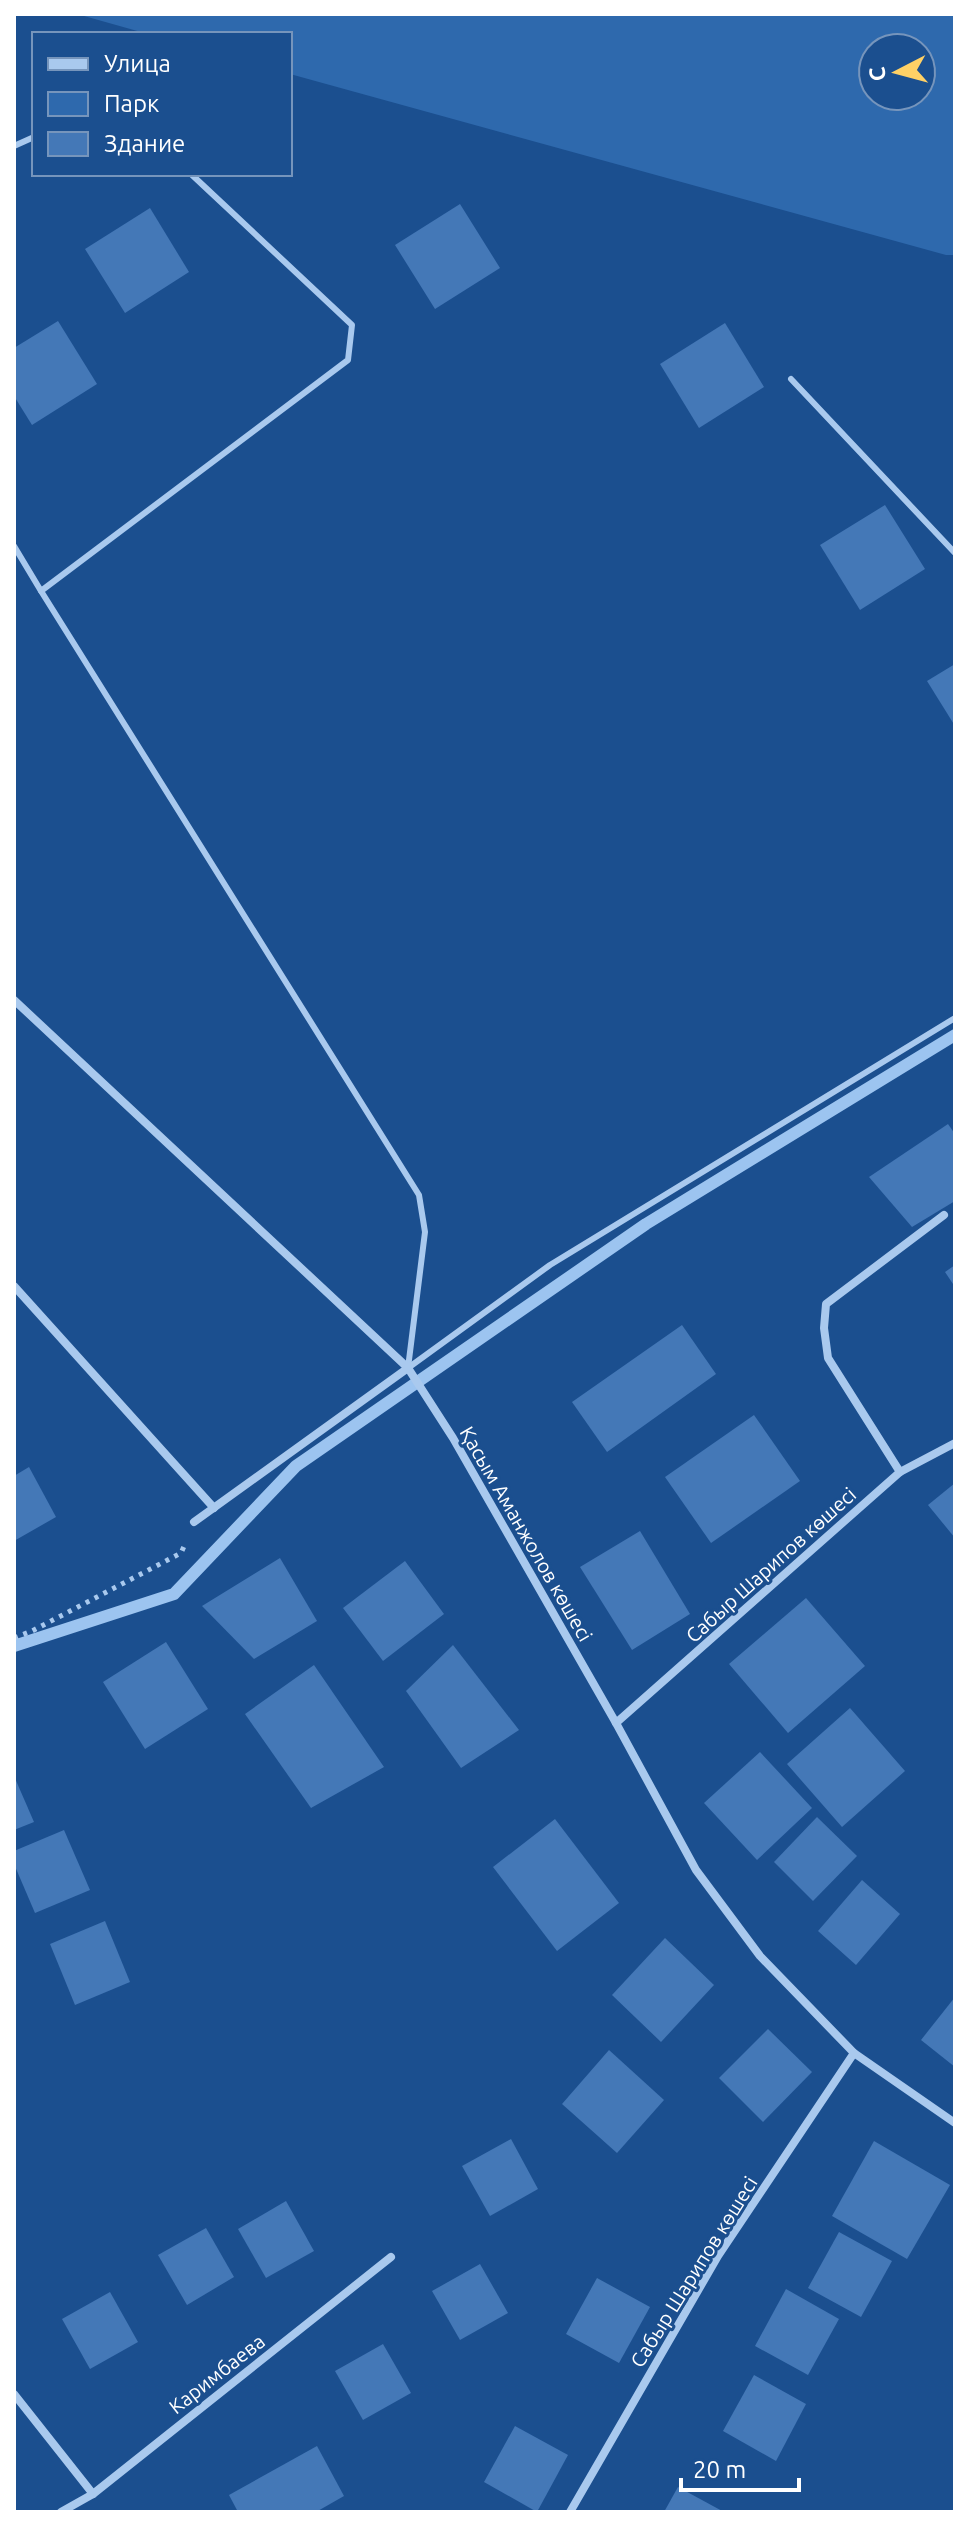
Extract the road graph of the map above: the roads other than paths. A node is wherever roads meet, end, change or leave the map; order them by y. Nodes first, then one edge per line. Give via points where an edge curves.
1 (193, 176) edge
2 (791, 379) dead end
3 (14, 546) edge
4 (955, 553) edge
5 (41, 591) junction
6 (14, 1000) edge
7 (955, 1018) edge
8 (944, 1215) dead end
9 (14, 1286) edge
10 (408, 1368) junction
11 (955, 1443) edge
12 (900, 1472) junction
13 (214, 1508) junction
14 (194, 1522) road end
15 (616, 1723) junction
16 (854, 2053) junction
17 (955, 2123) edge
18 (391, 2257) dead end
19 (14, 2394) edge
20 (93, 2494) junction
21 (61, 2512) edge
22 (570, 2512) edge

1 - 5 lane via 352,325 348,360
2 - 4 lane
3 - 5 lane
5 - 10 lane via 419,1195 425,1232
6 - 10 street, Қасым Аманжолов көшесі
7 - 10 lane via 550,1265
8 - 12 street via 826,1304 828,1358
9 - 13 street
10 - 13 street
10 - 15 street, Қасым Аманжолов көшесі
11 - 12 street, Сабыр Шарипов көшесі
12 - 15 street, Сабыр Шарипов көшесі
13 - 14 street
15 - 16 street, Қасым Аманжолов көшесі via 696,1870 760,1956
16 - 17 street, Қасым Аманжолов көшесі
16 - 22 street, Сабыр Шарипов көшесі via 718,2256
18 - 20 street, Каримбаева
19 - 20 street
20 - 21 street, Каримбаева

